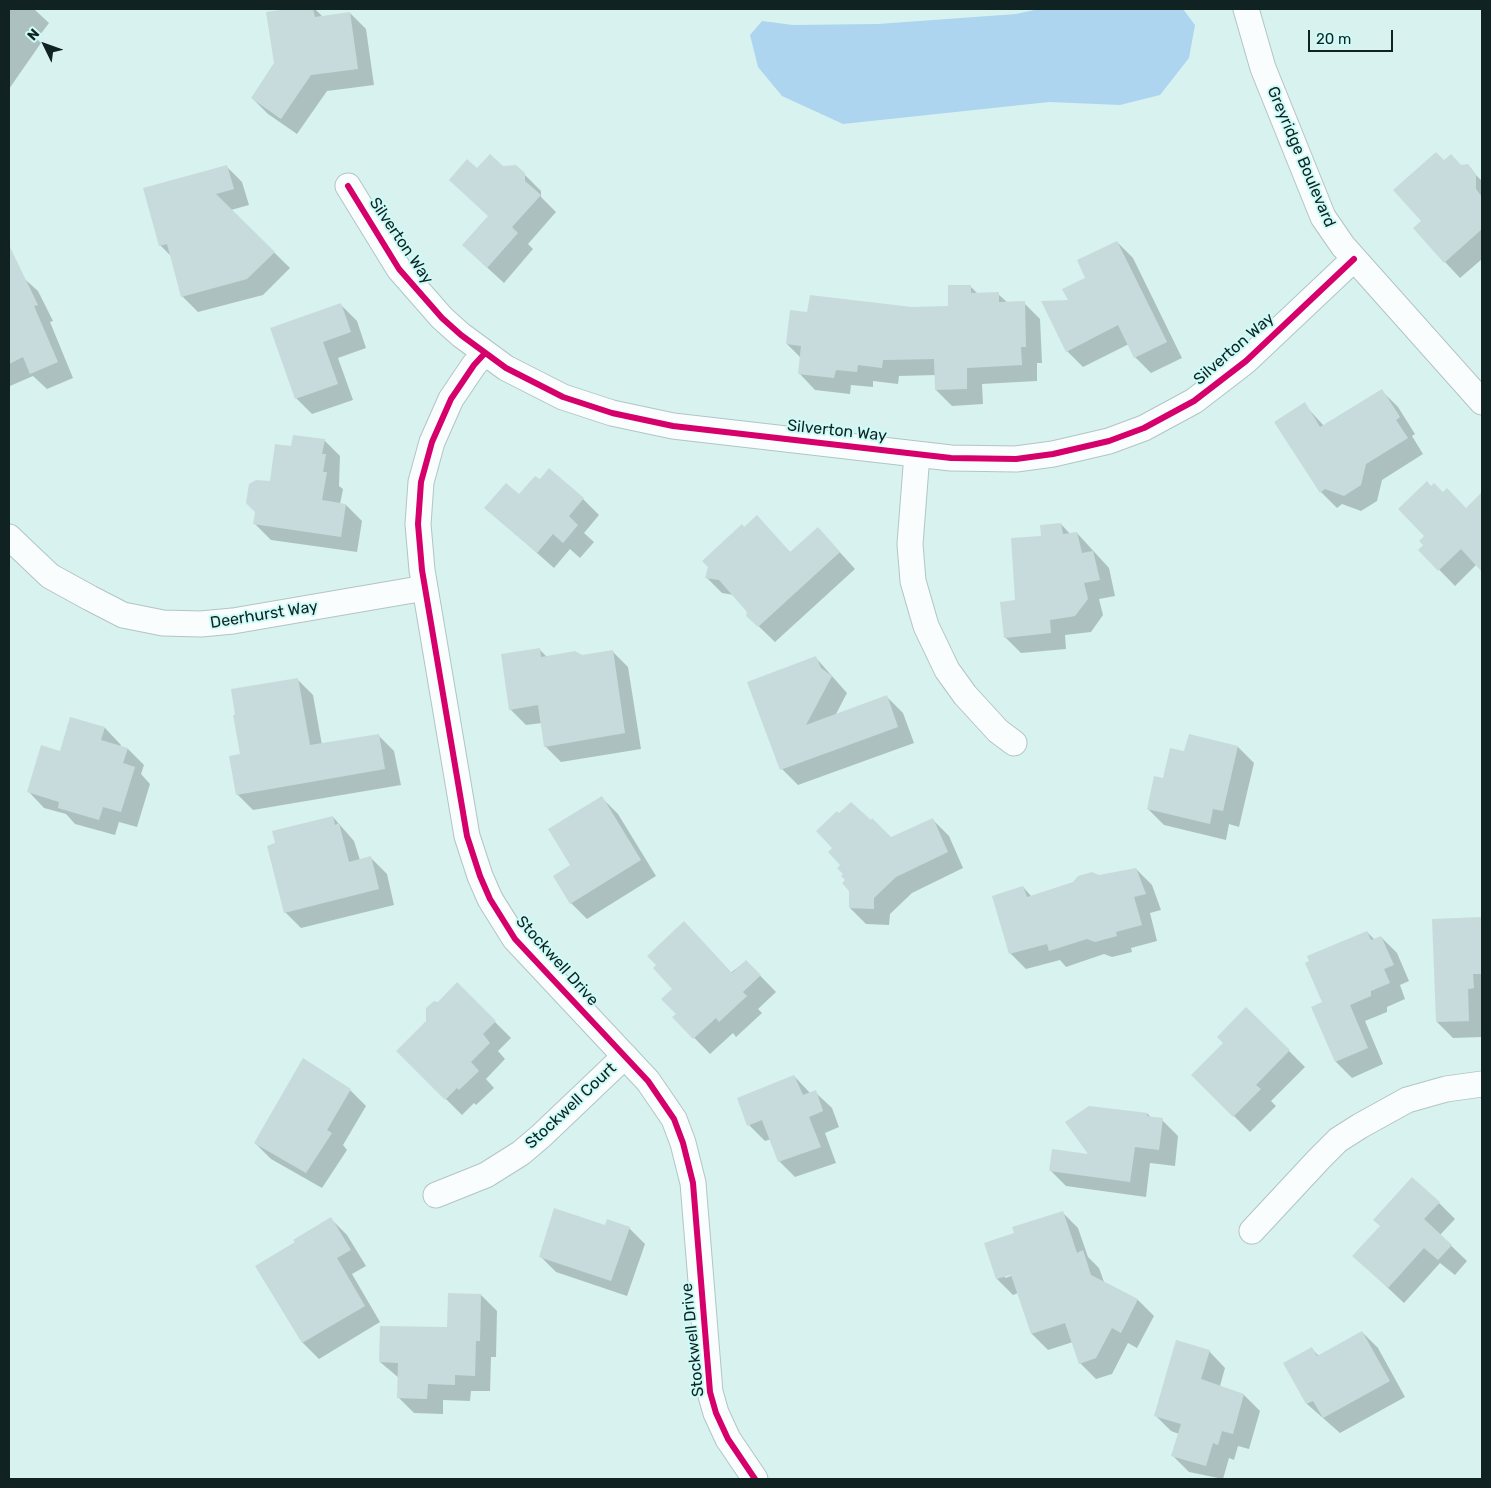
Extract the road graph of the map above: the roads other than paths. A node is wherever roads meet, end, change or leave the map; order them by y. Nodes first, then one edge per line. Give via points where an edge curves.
1 (1246, 9) edge
2 (348, 186) dead end
3 (1354, 259) junction
4 (485, 353) junction
5 (1482, 402) edge
6 (917, 454) junction
7 (9, 537) edge
8 (425, 588) junction
9 (1014, 743) dead end
10 (624, 1056) junction
11 (1482, 1084) edge
12 (436, 1194) dead end
13 (1252, 1231) dead end
14 (755, 1479) edge

1 - 3 street, Greyridge Boulevard via 1263,68 1318,204 1334,234
2 - 4 street, Silverton Way via 411,285 451,327
3 - 5 street, Greyridge Boulevard
3 - 6 street, Silverton Way via 1246,362 1194,402 1144,428 1109,441 1016,459
4 - 6 street, Silverton Way via 563,397 635,419
4 - 8 street, Stockwell Drive via 451,399 428,452 421,482 418,524
6 - 9 street via 909,528 910,553 913,581 926,626 947,670 965,695
7 - 8 street, Deerhurst Way via 50,576 82,594 123,615 163,622 201,624 233,621
8 - 10 street, Stockwell Drive via 467,836 480,876 515,939
10 - 12 street, Stockwell Court via 521,1153 486,1175
10 - 14 street, Stockwell Drive via 665,1103 684,1143 693,1183 710,1392 728,1439
11 - 13 street via 1446,1089 1407,1100 1338,1140

